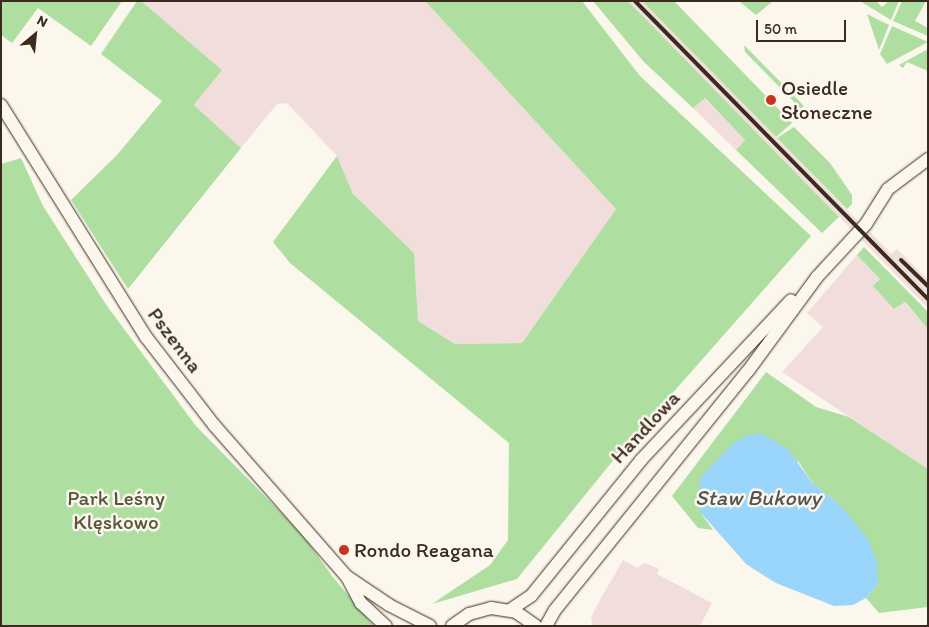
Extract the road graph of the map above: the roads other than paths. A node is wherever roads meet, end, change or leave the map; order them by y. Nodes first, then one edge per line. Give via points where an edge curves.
1 (1, 105) edge
2 (928, 159) edge
3 (817, 277) junction
4 (347, 577) junction
5 (510, 610) junction
6 (386, 626) edge
7 (430, 626) edge
8 (452, 626) edge
9 (536, 626) edge
10 (546, 626) edge

1 - 4 street, Pszenna via 146,337 214,425
2 - 3 street, Handlowa via 888,189 866,224
3 - 5 street, Handlowa via 788,303 651,449 531,596
3 - 10 street, Handlowa via 748,371 555,610
4 - 6 street, Pszenna via 361,603
4 - 7 street, Pszenna via 389,605
5 - 8 street via 477,611
5 - 9 street

